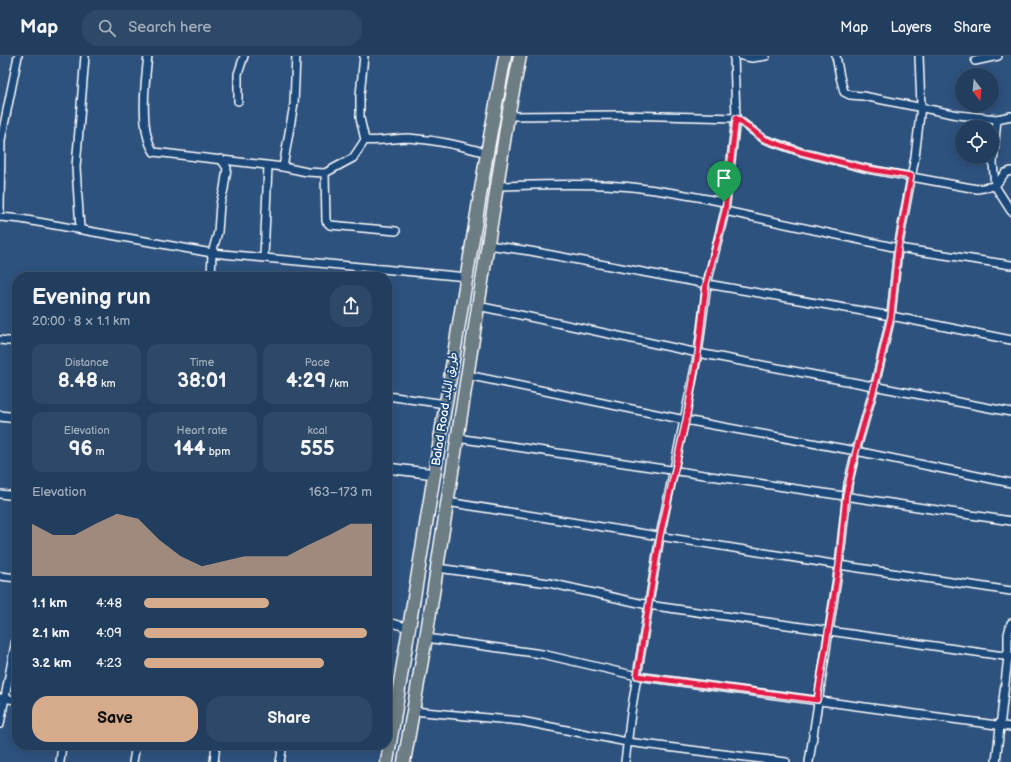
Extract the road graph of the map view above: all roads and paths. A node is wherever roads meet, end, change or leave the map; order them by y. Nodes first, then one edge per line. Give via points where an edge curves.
1 (18, 56) edge
2 (85, 56) edge
3 (148, 56) edge
4 (244, 56) edge
5 (296, 56) edge
6 (364, 56) edge
7 (505, 56) edge
8 (520, 56) edge
9 (734, 56) edge
10 (742, 56) edge
11 (766, 56) edge
12 (836, 56) edge
13 (919, 56) edge
14 (998, 56) edge
15 (975, 61) dead end
16 (238, 101) dead end
17 (921, 106) junction
18 (508, 116) junction
19 (1011, 116) edge
20 (736, 118) junction
21 (997, 119) junction
22 (1, 140) edge
23 (365, 140) junction
24 (487, 152) junction
25 (221, 159) junction
26 (268, 166) junction
27 (283, 167) junction
28 (1011, 171) edge
29 (325, 173) junction
30 (911, 176) junction
31 (497, 186) junction
32 (995, 186) junction
33 (724, 202) junction
34 (0, 210) edge
35 (725, 211) junction
36 (1011, 211) edge
37 (0, 217) edge
38 (80, 229) junction
39 (396, 231) dead end
40 (488, 245) junction
41 (898, 248) junction
42 (212, 252) junction
43 (264, 258) junction
44 (1011, 265) edge
45 (211, 272) edge
46 (466, 277) junction
47 (706, 284) junction
48 (478, 306) junction
49 (891, 316) junction
50 (0, 340) edge
51 (1011, 340) edge
52 (12, 341) edge
53 (698, 353) junction
54 (467, 375) junction
55 (875, 385) junction
56 (392, 397) edge
57 (446, 404) junction
58 (1011, 412) edge
59 (0, 416) edge
60 (12, 417) edge
61 (686, 420) junction
62 (457, 438) junction
63 (856, 451) junction
64 (392, 469) edge
65 (673, 472) junction
66 (435, 474) junction
67 (1011, 483) edge
68 (0, 494) edge
69 (12, 495) edge
70 (846, 495) junction
71 (447, 502) junction
72 (1011, 521) edge
73 (660, 536) junction
74 (839, 565) junction
75 (437, 568) junction
76 (0, 576) edge
77 (12, 577) edge
78 (1011, 591) edge
79 (648, 605) junction
80 (392, 623) edge
81 (1011, 623) edge
82 (410, 628) junction
83 (830, 631) junction
84 (426, 638) junction
85 (12, 656) edge
86 (1009, 657) edge
87 (637, 676) junction
88 (2, 699) edge
89 (12, 700) edge
90 (817, 700) junction
91 (413, 711) junction
92 (0, 724) edge
93 (1000, 727) junction
94 (1011, 727) edge
95 (392, 733) edge
96 (627, 742) junction
97 (61, 750) edge
98 (135, 750) edge
99 (215, 750) edge
100 (282, 750) edge
101 (389, 750) edge
102 (60, 762) edge
103 (133, 762) edge
104 (214, 762) edge
105 (280, 762) edge
106 (387, 762) edge
107 (404, 762) edge
108 (625, 762) edge
109 (786, 762) edge
110 (809, 762) edge
111 (996, 762) edge

1 - 22 street
2 - 38 street via 76,167
3 - 25 street via 146,125 150,146 154,152
4 - 16 street via 238,74
5 - 27 street via 294,104
6 - 23 street via 360,111
7 - 24 highway, Balad Road طريق البلد
8 - 18 highway, Balad Road طريق البلد
9 - 20 street
10 - 11 street
12 - 17 street via 844,92
13 - 17 street
14 - 15 street
17 - 21 street via 958,115
17 - 30 street
18 - 20 street via 623,115
18 - 31 highway, Balad Road طريق البلد
19 - 21 street
20 - 30 street via 764,139 801,152 868,169
20 - 33 street
21 - 32 street via 993,163
22 - 34 street
23 - 24 street via 406,138 443,141
23 - 29 street via 353,158
24 - 46 highway, Balad Road طريق البلد
25 - 26 street
25 - 42 street via 227,168 218,232
26 - 27 street
26 - 43 street
27 - 29 street
28 - 32 street
29 - 39 street via 326,221 330,225
30 - 32 street via 977,188
30 - 41 street
31 - 33 street via 619,186
31 - 40 highway, Balad Road طريق البلد
32 - 36 street
33 - 35 street
35 - 41 street
35 - 47 street
37 - 38 street via 21,218
38 - 42 street
40 - 47 street via 530,250
40 - 48 highway, Balad Road طريق البلد
41 - 44 street
41 - 49 street
42 - 43 street
42 - 45 street
43 - 46 street
46 - 57 highway, Balad Road طريق البلد
47 - 49 street
47 - 53 street
48 - 53 street
48 - 54 highway, Balad Road طريق البلد
49 - 51 street
49 - 55 street
50 - 52 street
53 - 55 street
53 - 61 street
54 - 61 street
54 - 62 highway, Balad Road طريق البلد
55 - 58 street
55 - 63 street
56 - 57 street
57 - 66 highway, Balad Road طريق البلد
59 - 60 street
61 - 63 street
61 - 65 street
62 - 65 street
62 - 71 highway, Balad Road طريق البلد
63 - 67 street
63 - 70 street
64 - 66 street
65 - 70 street
65 - 73 street
66 - 82 highway, Balad Road طريق البلد
68 - 69 street
70 - 72 street
70 - 74 street
71 - 73 street
71 - 75 highway, Balad Road طريق البلد
73 - 74 street
73 - 79 street
74 - 78 street
74 - 83 street
75 - 79 street via 549,583
75 - 84 highway, Balad Road طريق البلد
76 - 77 street
79 - 83 street
79 - 87 street
80 - 82 street
81 - 86 street via 1008,634
82 - 95 highway, Balad Road طريق البلد
83 - 86 street
83 - 90 street
84 - 87 street via 542,654
84 - 91 highway, Balad Road طريق البلد
85 - 88 street
86 - 93 street
87 - 90 street
87 - 96 street
88 - 89 street
88 - 92 street
90 - 93 street
90 - 110 street
91 - 96 street via 521,722
91 - 107 highway, Balad Road طريق البلد
93 - 94 street
93 - 111 street
96 - 108 street
96 - 109 street
97 - 102 street
98 - 103 street
99 - 104 street
100 - 105 street
101 - 106 highway, Balad Road طريق البلد

